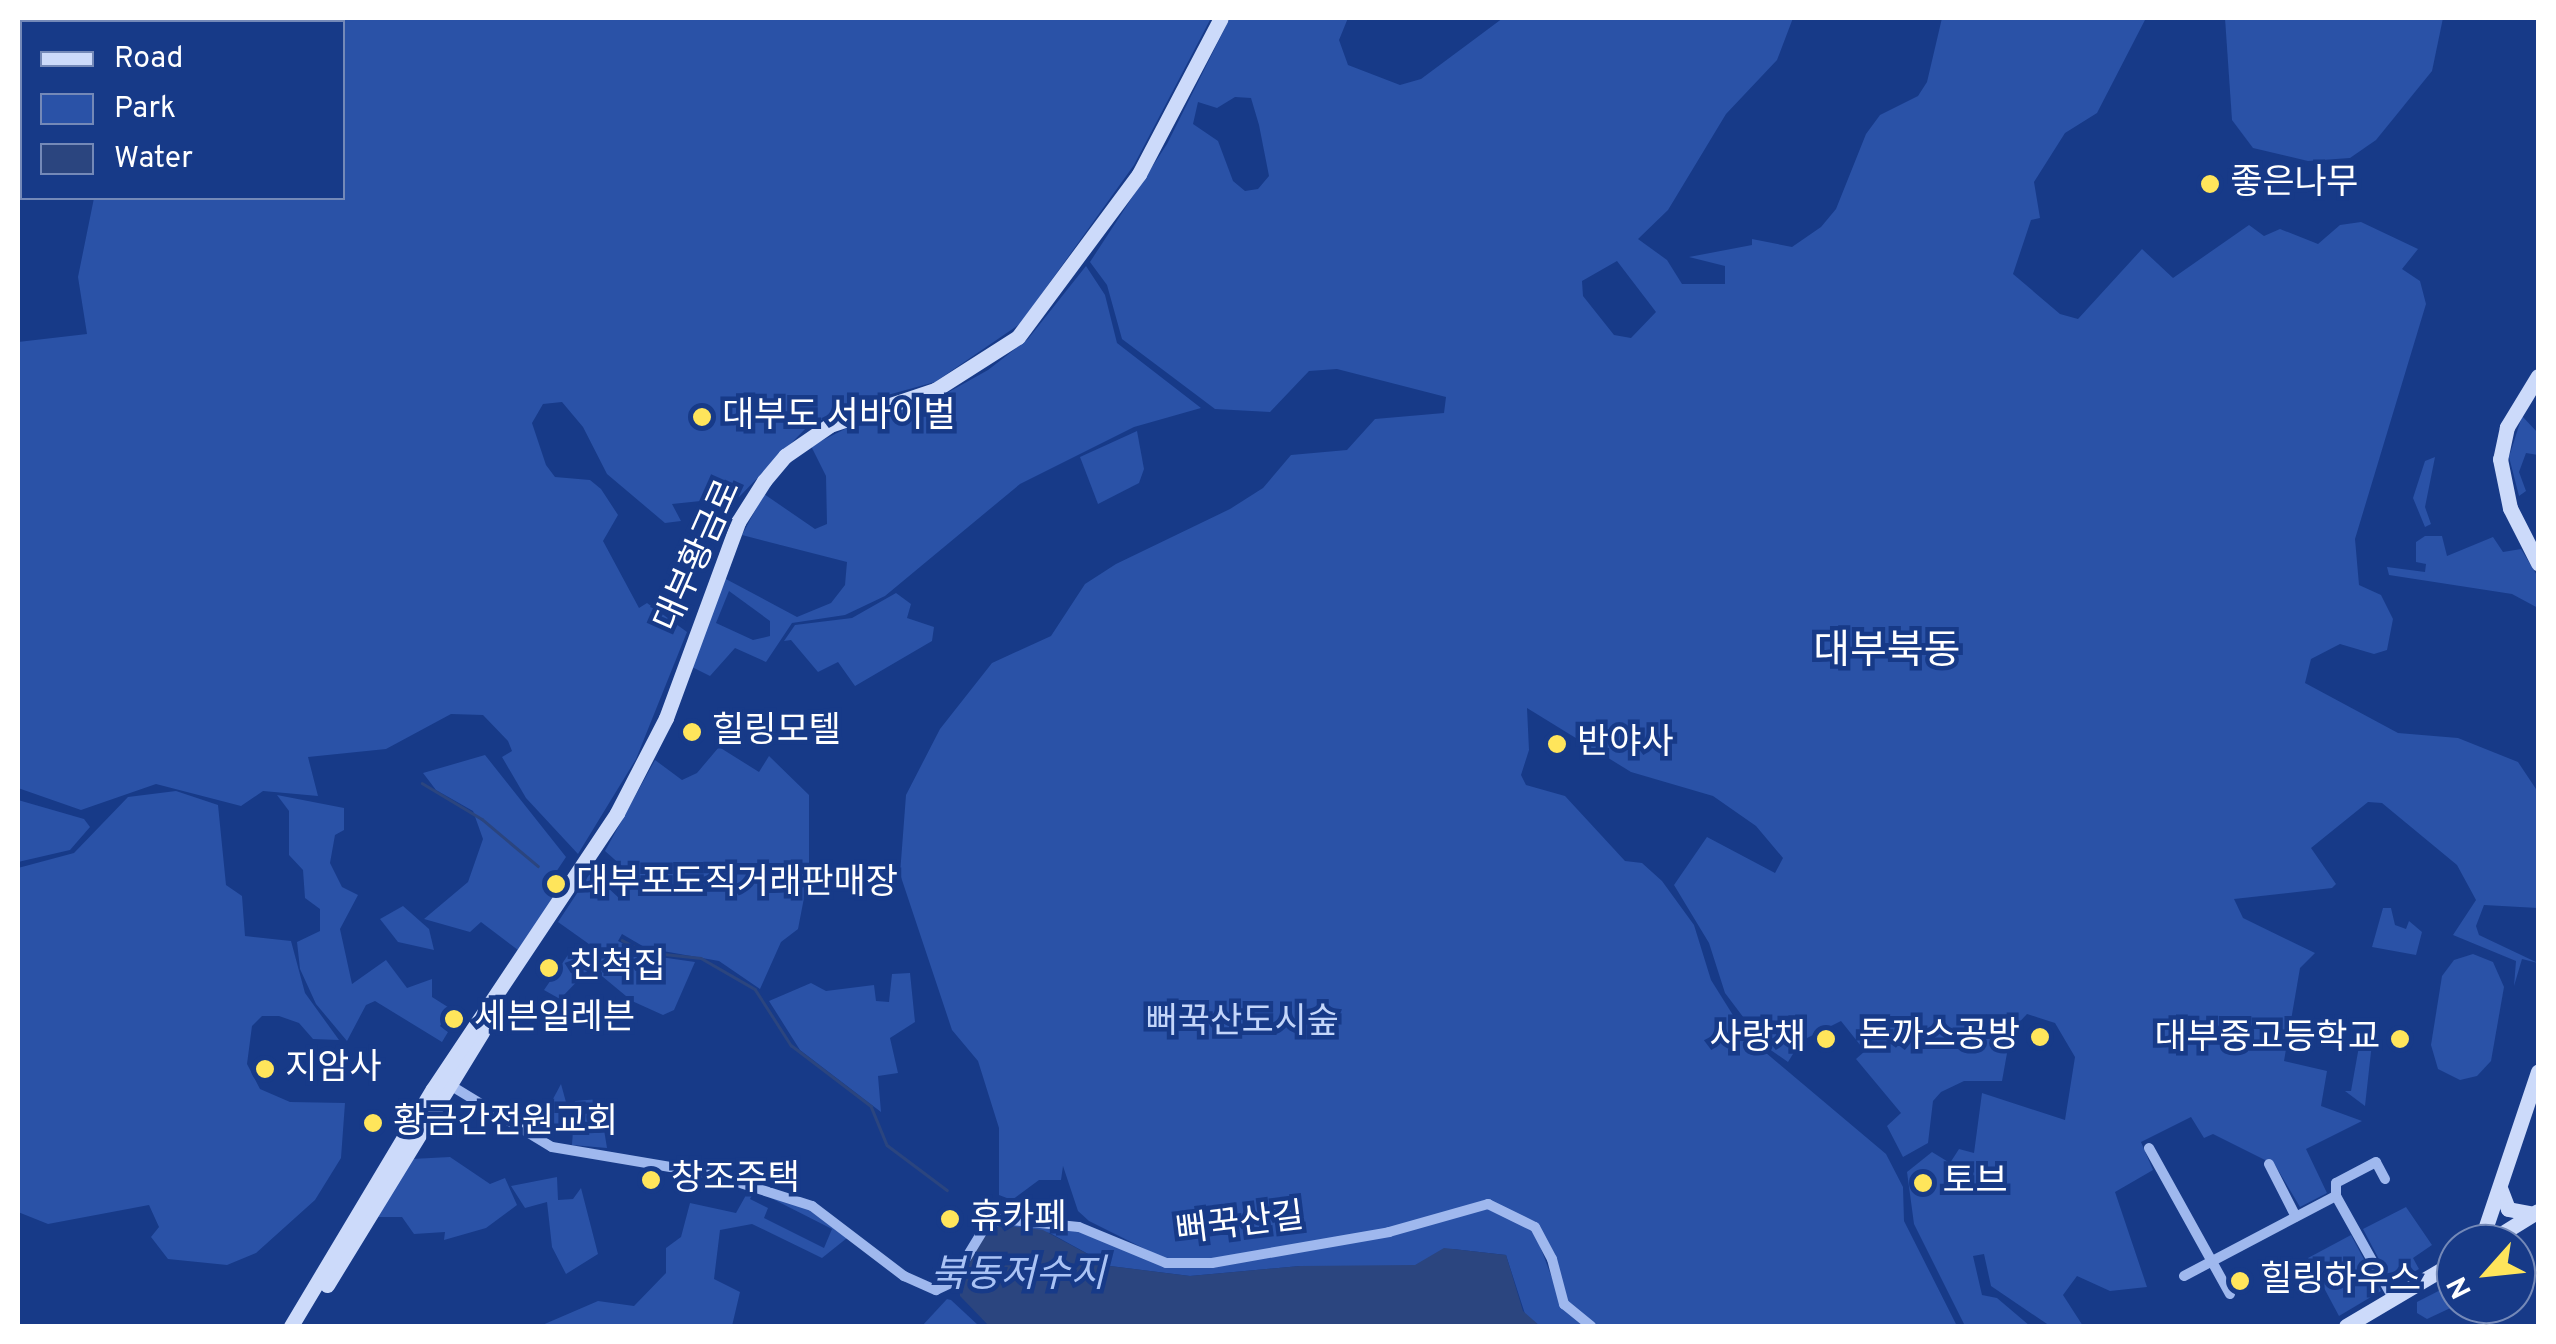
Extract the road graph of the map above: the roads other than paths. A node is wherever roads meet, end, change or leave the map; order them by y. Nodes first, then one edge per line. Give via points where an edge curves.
1 (1221, 18) edge
2 (2538, 376) edge
3 (2538, 563) edge
4 (2538, 1072) edge
5 (444, 1082) junction
6 (2150, 1148) dead end
7 (2268, 1164) dead end
8 (2385, 1178) dead end
9 (2500, 1188) junction
10 (2336, 1196) junction
11 (2536, 1212) edge
12 (2296, 1217) junction
13 (2488, 1224) edge
14 (2212, 1261) junction
15 (2436, 1273) edge
16 (2184, 1276) dead end
17 (2230, 1294) dead end
18 (2393, 1298) junction
19 (291, 1326) edge
20 (302, 1326) edge
21 (1591, 1326) edge
22 (2346, 1326) edge

1 - 5 main road, 대부황금로 via 1139,174 1018,337 935,390 830,425 764,481 728,548 647,758
2 - 3 main road via 2507,426 2500,469 2510,508
4 - 9 main road
5 - 19 main road, 대부황금로
5 - 20 main road, 대부황금로
5 - 21 street, 뻐꾹산길 via 552,1147 712,1174 797,1200 836,1220 904,1276 936,1290 947,1288 985,1227 1002,1219 1079,1227 1166,1262 1212,1262 1389,1232 1488,1204 1534,1227 1552,1259 1564,1304
6 - 14 street
7 - 12 street
8 - 10 street via 2376,1162 2336,1183
9 - 11 main road via 2508,1209
9 - 13 main road
10 - 12 street
10 - 18 street
12 - 14 street
14 - 16 street
14 - 17 street
15 - 18 main road
18 - 22 main road

